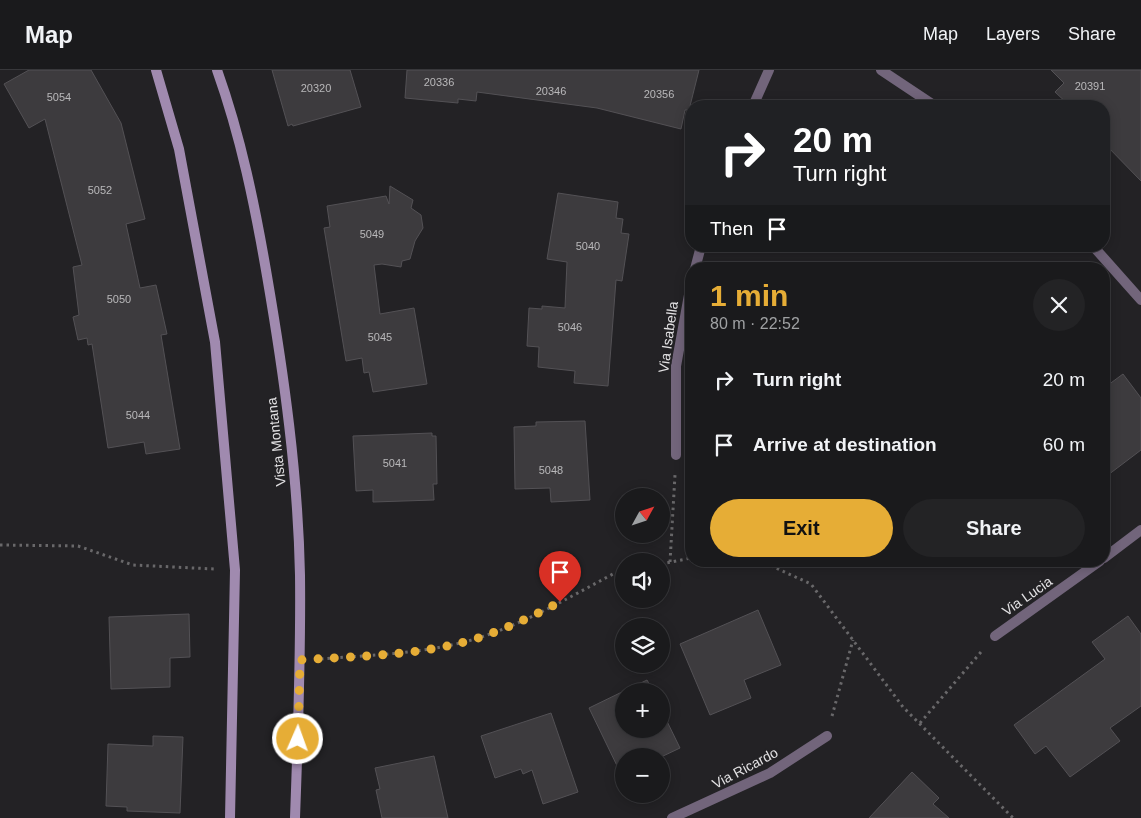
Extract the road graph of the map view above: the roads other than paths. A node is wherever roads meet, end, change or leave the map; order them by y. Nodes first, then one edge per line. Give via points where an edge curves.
1 (156, 70) edge
2 (217, 70) edge
3 (769, 70) edge
4 (880, 70) edge
5 (755, 100) edge
6 (925, 100) edge
7 (1097, 252) edge
8 (1107, 262) edge
9 (1110, 266) edge
10 (1141, 300) edge
11 (685, 317) edge
12 (676, 455) road end
13 (1141, 530) edge
14 (1110, 553) edge
15 (1092, 567) edge
16 (995, 636) road end
17 (827, 736) road end
18 (230, 818) edge
19 (295, 818) edge
20 (672, 818) edge

1 - 18 street via 179,149 215,342 234,570
2 - 19 street, Vista Montana via 235,119 245,161 276,329 294,481 300,573
3 - 5 street
4 - 6 street
7 - 8 street
9 - 10 street
11 - 12 street, Via Isabella via 676,366
13 - 14 street
15 - 16 street, Via Lucia
17 - 20 street, Via Ricardo via 770,774

